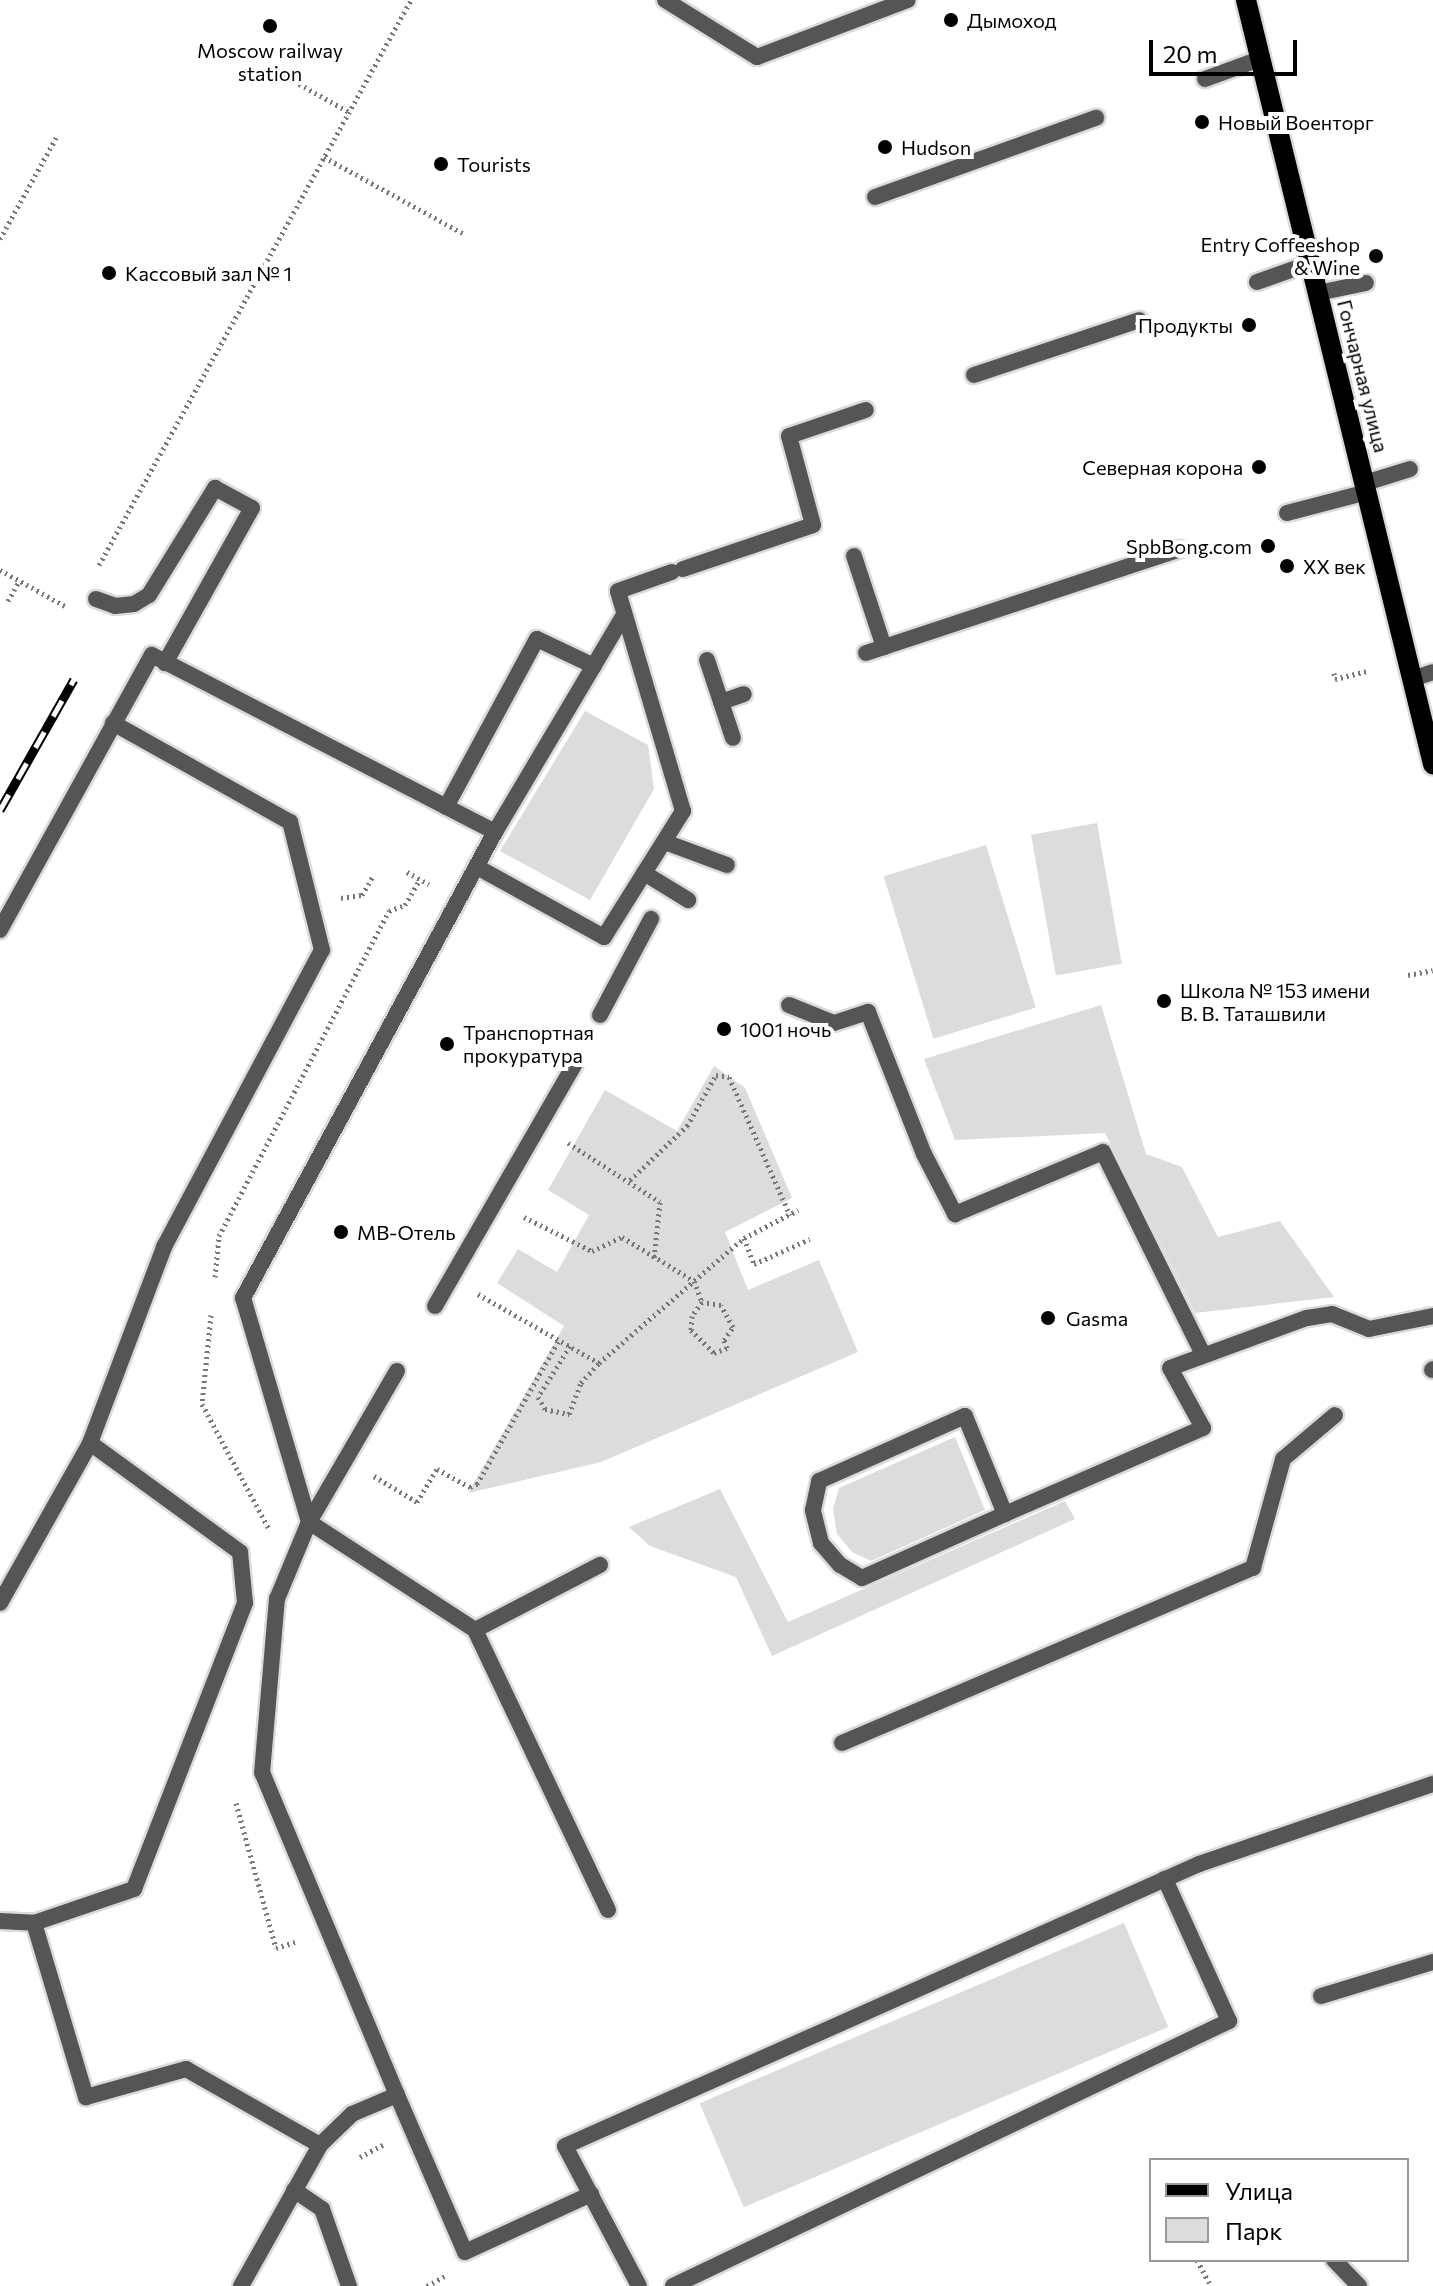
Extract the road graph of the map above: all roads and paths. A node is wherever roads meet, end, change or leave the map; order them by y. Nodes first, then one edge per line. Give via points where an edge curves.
1 (411, 0) edge
2 (665, 0) edge
3 (908, 0) edge
4 (1246, 0) edge
5 (1260, 59) junction
6 (273, 69) dead end
7 (1205, 79) dead end
8 (349, 112) junction
9 (1096, 118) dead end
10 (57, 136) dead end
11 (324, 157) junction
12 (875, 197) dead end
13 (462, 233) dead end
14 (0, 239) edge
15 (1311, 263) junction
16 (1257, 282) dead end
17 (1366, 283) dead end
18 (1318, 293) junction
19 (1139, 320) dead end
20 (974, 375) dead end
21 (866, 410) dead end
22 (1410, 469) dead end
23 (1366, 488) junction
24 (1287, 513) dead end
25 (1180, 549) dead end
26 (854, 556) dead end
27 (97, 570) dead end
28 (19, 581) dead end
29 (96, 599) dead end
30 (8, 601) dead end
31 (623, 616) junction
32 (884, 647) junction
33 (866, 653) dead end
34 (707, 660) dead end
35 (165, 663) junction
36 (594, 666) junction
37 (1367, 671) dead end
38 (1433, 672) edge
39 (1334, 673) dead end
40 (1412, 679) junction
41 (744, 694) dead end
42 (721, 702) junction
43 (113, 723) junction
44 (733, 738) dead end
45 (1433, 764) edge
46 (446, 807) junction
47 (495, 832) junction
48 (665, 842) junction
49 (727, 865) dead end
50 (477, 867) junction
51 (644, 873) junction
52 (688, 900) dead end
53 (651, 919) dead end
54 (0, 930) edge
55 (1433, 970) edge
56 (1408, 975) dead end
57 (789, 1005) dead end
58 (600, 1015) dead end
59 (575, 1064) dead end
60 (539, 1126) junction
61 (630, 1180) junction
62 (495, 1201) junction
63 (798, 1210) dead end
64 (790, 1215) junction
65 (744, 1238) junction
66 (810, 1239) dead end
67 (654, 1259) junction
68 (451, 1278) junction
69 (694, 1281) junction
70 (702, 1302) junction
71 (435, 1306) dead end
72 (1433, 1316) edge
73 (559, 1340) junction
74 (570, 1346) junction
75 (1203, 1354) junction
76 (599, 1363) junction
77 (397, 1371) dead end
78 (1335, 1415) dead end
79 (90, 1443) junction
80 (346, 1459) junction
81 (1005, 1514) junction
82 (309, 1522) junction
83 (600, 1565) dead end
84 (0, 1603) edge
85 (475, 1630) junction
86 (842, 1743) dead end
87 (1433, 1784) edge
88 (1165, 1879) junction
89 (608, 1910) dead end
90 (0, 1921) edge
91 (34, 1923) junction
92 (1433, 1962) edge
93 (1321, 1996) dead end
94 (397, 2095) junction
95 (320, 2145) junction
96 (294, 2190) junction
97 (591, 2194) junction
98 (1198, 2262) edge
99 (1336, 2262) edge
100 (240, 2284) edge
101 (349, 2286) edge
102 (639, 2286) edge
103 (673, 2286) edge
104 (1211, 2286) edge
105 (1359, 2286) edge

1 - 8 path
2 - 3 lane via 757,57
4 - 5 main road, Гончарная улица
5 - 7 lane
5 - 15 main road, Гончарная улица
6 - 8 path
8 - 11 path
9 - 12 lane
10 - 14 path
11 - 13 path
11 - 27 path
15 - 16 lane
15 - 18 main road, Гончарная улица
17 - 18 lane
18 - 23 main road, Гончарная улица
19 - 20 lane
21 - 31 lane via 789,436 813,525 618,591
22 - 23 lane
23 - 24 lane
23 - 40 main road, Гончарная улица
25 - 32 lane
26 - 32 lane
28 - 30 path
29 - 35 lane via 115,606 149,595 215,488 252,508
31 - 36 lane
31 - 48 lane via 683,811
32 - 33 lane
34 - 42 lane
35 - 43 lane via 152,655
35 - 46 lane
36 - 46 lane via 537,639
36 - 47 lane
37 - 39 path via 1335,679
38 - 40 lane
40 - 45 main road, Гончарная улица
41 - 42 lane
42 - 44 lane
43 - 54 lane
43 - 79 lane via 290,822 322,950 164,1247
46 - 47 lane
47 - 50 lane
48 - 49 lane
48 - 51 lane
50 - 51 lane via 604,937
50 - 82 lane via 243,1298
51 - 52 lane
53 - 58 lane
55 - 56 path
57 - 75 lane via 834,1023 868,1012 924,1154 955,1214 1103,1152
59 - 60 lane
60 - 61 path
60 - 62 lane
61 - 64 path via 687,1126 716,1075 729,1077
61 - 67 path via 660,1202
62 - 67 path via 573,1245 592,1251 622,1237
62 - 68 lane
63 - 64 path
64 - 65 path
65 - 66 path via 754,1264
65 - 69 path
67 - 69 path
68 - 71 lane
68 - 73 path
69 - 70 path
69 - 76 path
70 - 70 path via 721,1305 733,1327 724,1340 727,1348 714,1353 691,1330 692,1316
72 - 75 lane via 1369,1329 1332,1314 1307,1318
73 - 74 path
73 - 80 path via 477,1484 470,1487 437,1469 417,1502
74 - 76 path
74 - 76 path via 538,1397 545,1409 569,1414 581,1383
75 - 81 lane via 1170,1368 1203,1428
77 - 80 lane
78 - 86 lane via 1283,1459 1253,1568
79 - 84 lane
79 - 91 lane via 240,1552 245,1603 134,1889
80 - 82 lane
81 - 81 lane via 862,1578 840,1565 821,1543 813,1510 819,1481 965,1416
82 - 85 lane
82 - 94 lane via 277,1599 262,1773
83 - 85 lane
85 - 89 lane
87 - 88 lane
88 - 97 lane via 565,2146
88 - 103 lane via 1229,2021
90 - 91 lane
91 - 95 lane via 86,2097 186,2069
92 - 93 lane
94 - 95 lane via 352,2114
94 - 97 lane via 465,2252
95 - 96 lane
96 - 100 lane
96 - 101 lane via 322,2209
97 - 102 lane
98 - 104 path
99 - 105 lane

